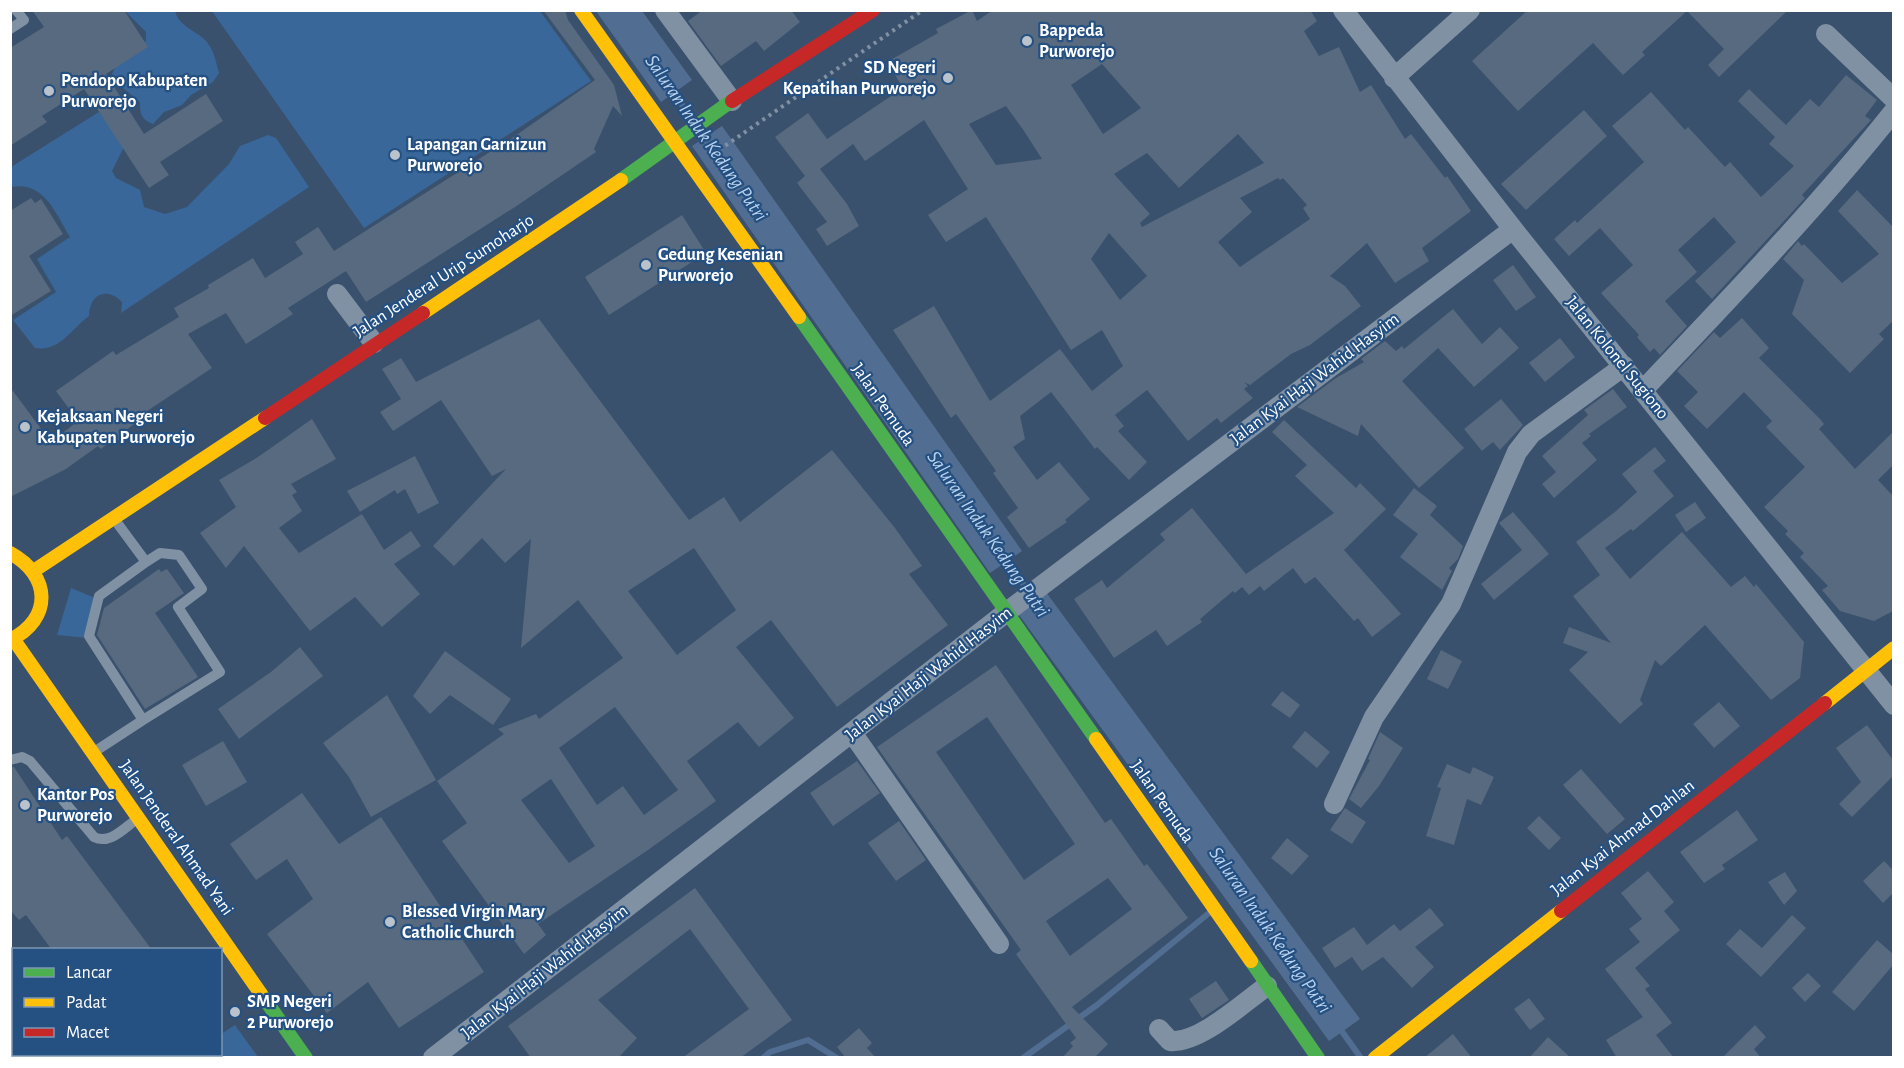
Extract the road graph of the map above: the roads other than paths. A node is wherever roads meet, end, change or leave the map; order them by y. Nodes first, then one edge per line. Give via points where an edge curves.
1 (16, 10) edge
2 (581, 10) edge
3 (665, 10) edge
4 (873, 10) edge
5 (1343, 10) edge
6 (1470, 10) edge
7 (10, 29) edge
8 (1826, 34) dead end
9 (1394, 78) junction
10 (1893, 99) edge
11 (731, 102) junction
12 (1893, 111) edge
13 (677, 138) junction
14 (1513, 229) junction
15 (338, 294) dead end
16 (374, 344) junction
17 (1624, 366) junction
18 (1643, 390) junction
19 (114, 519) junction
20 (10, 553) edge
21 (146, 562) junction
22 (35, 570) junction
23 (1008, 611) junction
24 (12, 640) edge
25 (1893, 648) edge
26 (1866, 670) junction
27 (1893, 705) edge
28 (143, 720) junction
29 (853, 734) junction
30 (94, 752) junction
31 (10, 760) edge
32 (1334, 804) dead end
33 (140, 817) junction
34 (999, 944) dead end
35 (225, 948) edge
36 (1267, 986) junction
37 (1159, 1029) dead end
38 (306, 1058) edge
39 (434, 1058) edge
40 (1318, 1058) edge
41 (1375, 1058) edge

1 - 7 lane via 24,20
2 - 13 street, Jalan Pemuda
3 - 11 street
4 - 11 street, Jalan Jenderal Urip Sumoharjo
5 - 9 street, Jalan Kolonel Sugiono
6 - 9 street
8 - 10 street
9 - 14 street, Jalan Kolonel Sugiono
11 - 13 street, Jalan Jenderal Urip Sumoharjo
12 - 18 street via 1764,261
13 - 16 street, Jalan Jenderal Urip Sumoharjo via 604,192
13 - 23 street, Jalan Pemuda
14 - 17 street, Jalan Kolonel Sugiono
14 - 23 street, Jalan Kyai Haji Wahid Hasyim
15 - 16 street
16 - 19 street, Jalan Jenderal Urip Sumoharjo
17 - 18 street, Jalan Kolonel Sugiono
17 - 32 street via 1531,434 1517,452 1452,604 1374,717
18 - 26 street, Jalan Kolonel Sugiono
19 - 21 lane
19 - 22 street, Jalan Jenderal Urip Sumoharjo
20 - 22 street
21 - 28 lane via 99,596 89,636
21 - 28 lane via 160,553 179,555 192,572 202,589 178,607 219,672
22 - 24 street via 43,592 41,610 32,626
23 - 29 street, Jalan Kyai Haji Wahid Hasyim
23 - 36 street, Jalan Pemuda
24 - 30 street, Jalan Jenderal Ahmad Yani
25 - 26 street, Jalan Kyai Ahmad Dahlan
26 - 27 street, Jalan Kolonel Sugiono
26 - 41 street, Jalan Kyai Ahmad Dahlan
28 - 30 lane
29 - 34 street
29 - 39 street, Jalan Kyai Haji Wahid Hasyim
30 - 33 street, Jalan Jenderal Ahmad Yani
31 - 33 lane via 30,760 101,841 109,840
33 - 35 street, Jalan Jenderal Ahmad Yani
35 - 38 street, Jalan Jenderal Ahmad Yani
36 - 37 street via 1196,1036 1181,1042 1170,1041
36 - 40 street, Jalan Pemuda

